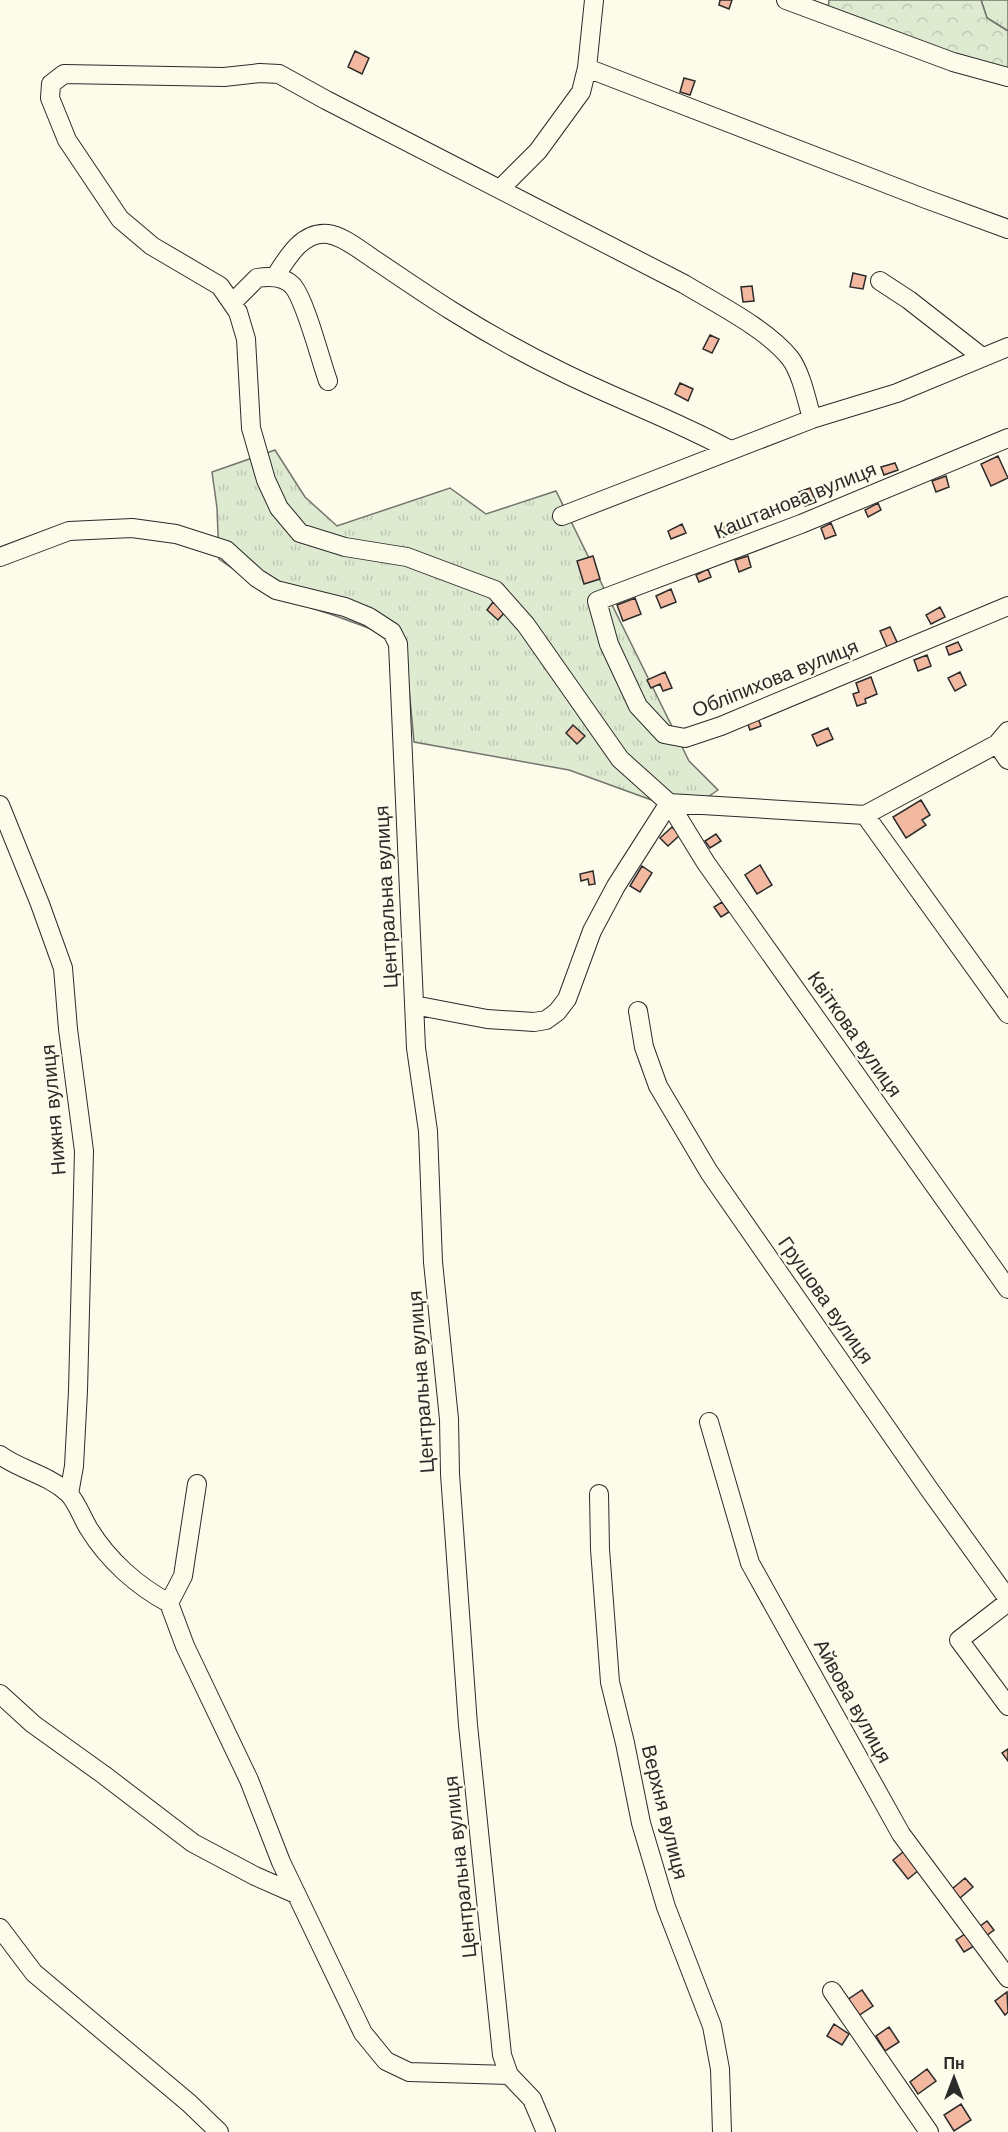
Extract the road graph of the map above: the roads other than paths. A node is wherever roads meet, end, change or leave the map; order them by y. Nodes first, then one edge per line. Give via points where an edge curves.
1 (594, 0) edge
2 (786, 0) edge
3 (586, 68) junction
4 (1008, 77) edge
5 (500, 189) junction
6 (1008, 229) edge
7 (275, 277) junction
8 (880, 281) dead end
9 (232, 303) junction
10 (1008, 346) edge
11 (982, 357) junction
12 (328, 381) dead end
13 (812, 418) junction
14 (1008, 438) edge
15 (730, 450) junction
16 (562, 516) dead end
17 (0, 556) edge
18 (597, 601) joint
19 (1008, 606) edge
20 (1003, 737) edge
21 (1008, 760) edge
22 (669, 803) junction
23 (0, 805) edge
24 (865, 815) junction
25 (414, 1005) junction
26 (638, 1011) dead end
27 (1008, 1014) edge
28 (1008, 1289) edge
29 (710, 1422) dead end
30 (0, 1455) edge
31 (198, 1484) dead end
32 (69, 1494) junction
33 (598, 1494) dead end
34 (1008, 1600) edge
35 (169, 1603) junction
36 (0, 1694) edge
37 (1008, 1706) edge
38 (296, 1894) junction
39 (0, 1928) edge
40 (1008, 1978) edge
41 (832, 1991) dead end
42 (509, 2074) junction
43 (219, 2132) edge
44 (546, 2132) edge
45 (722, 2132) edge
46 (930, 2132) edge

1 - 3 street
2 - 4 street via 953,62
3 - 5 street via 581,92 569,109 538,151
3 - 6 street
5 - 9 street, Квіткова вулиця via 279,74 64,74 51,84 50,98 67,140 120,219 152,246 220,286
5 - 13 street, Квіткова вулиця via 684,284 775,342 792,360
7 - 9 street via 258,278
7 - 12 street via 292,285 303,306
7 - 15 street via 305,239 331,234 507,344
8 - 11 street
9 - 22 street, Квіткова вулиця via 246,339 251,428 266,480 279,508 300,533 345,547 407,557 495,590 526,626 620,759
10 - 11 street
11 - 13 street via 897,393
13 - 15 street
14 - 18 street, Каштанова вулиця via 801,524
15 - 16 street
17 - 25 street, Центральна вулиця via 69,531 132,528 176,534 226,550 276,590 345,607 392,632 399,644
18 - 19 street, Обліпихова вулиця via 609,644 638,706 664,734 685,738
20 - 21 street
20 - 24 street
22 - 24 street
22 - 25 street via 616,886 592,931 567,999 557,1012 546,1020 525,1022
22 - 28 street, Квіткова вулиця via 706,862
23 - 32 street, Нижня вулиця via 63,968 84,1151 78,1391
24 - 27 street
25 - 42 street, Центральна вулиця via 428,1131 433,1262 449,1419 469,1736 502,2055
26 - 34 street, Грушова вулиця via 658,1086 709,1172
29 - 40 street, Айвова вулиця via 750,1563 901,1834
30 - 32 street via 41,1474
31 - 35 street via 183,1576
32 - 35 street via 90,1531 116,1564
33 - 45 street, Верхня вулиця via 610,1682 641,1823 666,1907 712,2026 720,2069
34 - 37 street, Грушова вулиця via 959,1640
35 - 38 street
36 - 38 street via 33,1724 193,1843
38 - 42 street via 363,2033 386,2061 409,2072
39 - 43 street via 34,1973
41 - 46 street
42 - 44 street via 532,2099

